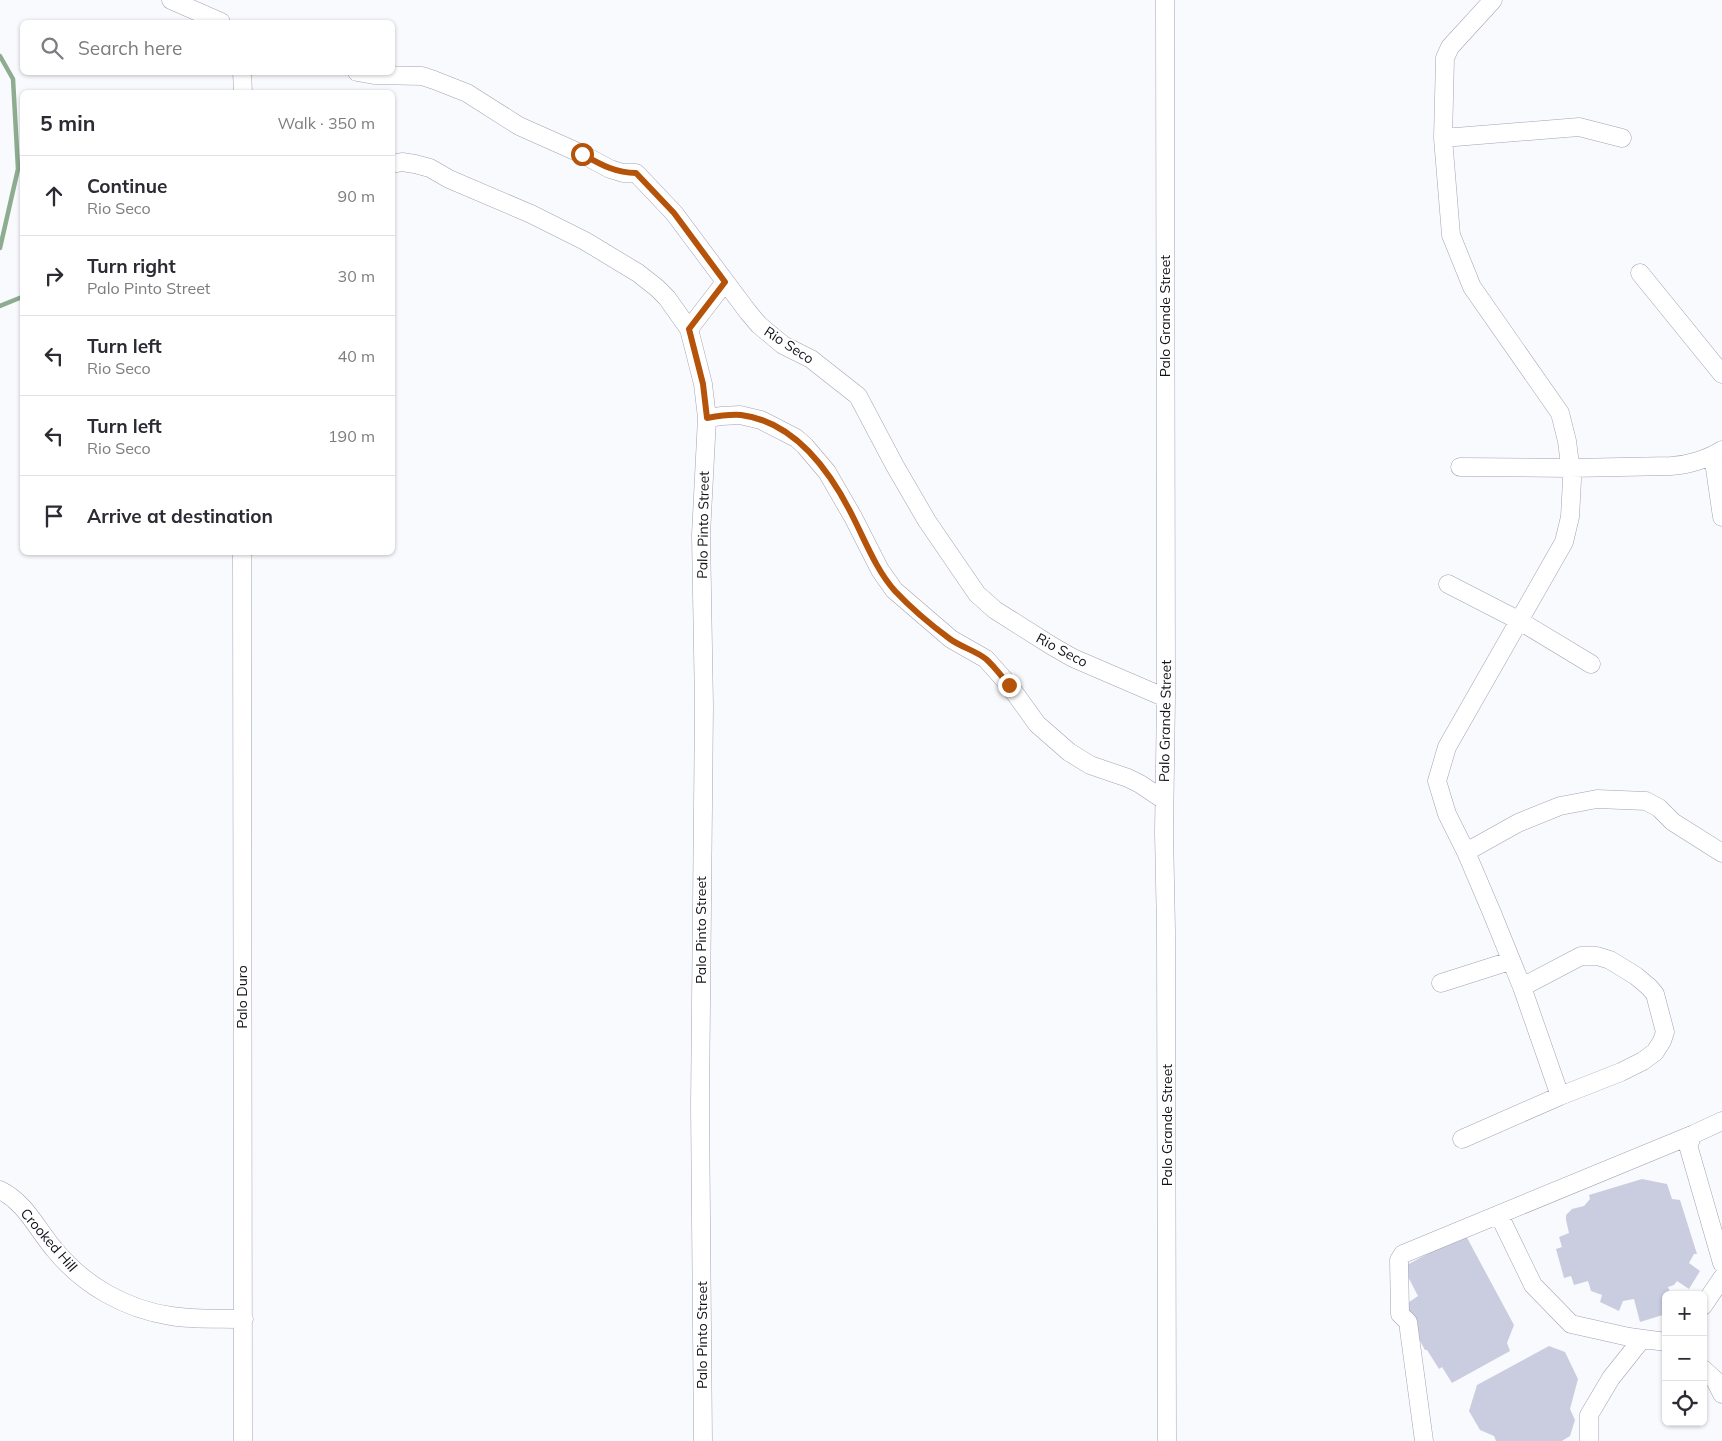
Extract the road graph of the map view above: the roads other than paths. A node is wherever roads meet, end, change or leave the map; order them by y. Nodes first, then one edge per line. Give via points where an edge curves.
1 (171, 0) edge
2 (1165, 0) edge
3 (1493, 0) edge
4 (216, 20) edge
5 (242, 75) edge
6 (374, 75) edge
7 (243, 90) edge
8 (1443, 138) junction
9 (1622, 138) dead end
10 (395, 163) edge
11 (1640, 273) dead end
12 (725, 282) junction
13 (689, 329) junction
14 (1722, 374) edge
15 (707, 418) junction
16 (1717, 453) edge
17 (1460, 467) dead end
18 (1570, 468) junction
19 (1722, 517) edge
20 (242, 555) edge
21 (1448, 584) dead end
22 (1518, 620) junction
23 (1591, 664) dead end
24 (1166, 698) junction
25 (1164, 800) junction
26 (1466, 852) junction
27 (1722, 853) edge
28 (1510, 961) junction
29 (1441, 983) dead end
30 (1522, 987) junction
31 (1560, 1096) junction
32 (1722, 1121) edge
33 (1694, 1134) junction
34 (1462, 1139) dead end
35 (0, 1190) edge
36 (1499, 1215) junction
37 (1722, 1262) edge
38 (1722, 1278) edge
39 (1712, 1299) edge
40 (244, 1319) junction
41 (1642, 1339) junction
42 (1662, 1342) edge
43 (243, 1441) edge
44 (703, 1441) edge
45 (1167, 1441) edge
46 (1424, 1441) edge
47 (1589, 1441) edge

1 - 4 street
2 - 24 street, Palo Grande Street
3 - 8 street via 1450,47 1445,58
5 - 7 street
6 - 12 street, Rio Seco via 422,76 434,80 467,93 519,126 560,146 610,169 636,173 674,213
8 - 9 street via 1579,127
8 - 18 street via 1451,235 1472,287 1560,413
10 - 13 street via 430,168 585,241 657,288
11 - 14 street
12 - 13 street
12 - 24 street, Rio Seco via 759,325 783,345 811,359 858,396 927,521 977,594 995,610 1066,654
13 - 15 street via 703,384
15 - 25 street via 740,415 761,420 796,438 827,472 894,590 951,639 986,659 1037,724 1069,752 1090,765 1140,784
15 - 44 street, Palo Pinto Street via 701,535 704,706 700,1105
16 - 18 street via 1680,465
16 - 19 street
17 - 18 street
18 - 22 street via 1570,517 1564,542
20 - 40 street, Palo Duro
21 - 22 street
22 - 23 street
22 - 26 street via 1447,747 1437,781 1447,814
24 - 25 street, Palo Grande Street
25 - 45 street, Palo Grande Street
26 - 27 street via 1518,823 1560,806 1606,799 1646,801
26 - 28 street
28 - 29 street
28 - 30 street
30 - 31 street
30 - 31 street via 1581,956 1597,956 1623,967 1654,994 1665,1032 1655,1052 1621,1072
31 - 34 street
32 - 33 street
33 - 36 street
33 - 37 street via 1688,1145
35 - 40 street, Crooked Hill via 24,1209 67,1264 115,1298 172,1316
36 - 41 street via 1533,1285 1571,1324
36 - 46 street via 1404,1254 1399,1260 1400,1314 1408,1322
38 - 39 street
40 - 43 street, Palo Duro
41 - 42 street
41 - 47 street via 1611,1378 1589,1415

